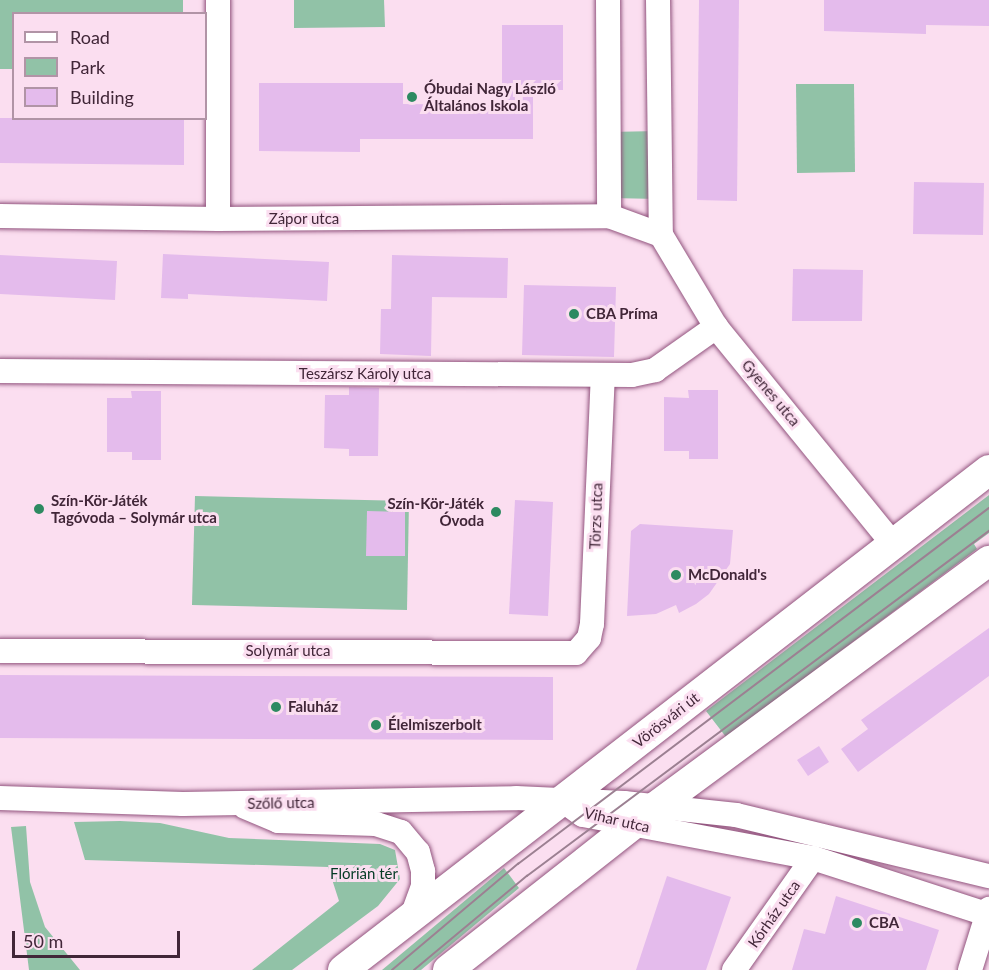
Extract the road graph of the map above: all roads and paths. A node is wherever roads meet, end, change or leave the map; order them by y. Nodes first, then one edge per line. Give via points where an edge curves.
1 (218, 0) edge
2 (608, 0) edge
3 (658, 0) edge
4 (0, 216) edge
5 (609, 216) junction
6 (218, 219) junction
7 (662, 235) junction
8 (716, 327) junction
9 (0, 371) edge
10 (603, 375) junction
11 (989, 470) edge
12 (892, 543) junction
13 (989, 561) edge
14 (0, 651) edge
15 (576, 653) joint
16 (0, 798) edge
17 (562, 801) junction
18 (237, 804) junction
19 (644, 815) junction
20 (813, 858) junction
21 (989, 876) edge
22 (989, 913) edge
23 (412, 915) junction
24 (342, 970) edge
25 (448, 970) edge
26 (735, 970) edge
27 (970, 970) edge

1 - 6 street
2 - 5 street
3 - 7 street, Gyenes utca
4 - 6 street, Zápor utca
5 - 6 street, Zápor utca
5 - 7 street
7 - 8 street, Gyenes utca
8 - 10 street, Teszársz Károly utca via 655,370
8 - 12 street, Gyenes utca
9 - 10 street, Teszársz Károly utca
10 - 15 street, Törzs utca via 592,624 589,638
11 - 12 main road, Vörösvári út
12 - 17 main road, Vörösvári út
13 - 19 main road
14 - 15 street, Solymár utca
16 - 18 street, Szőlő utca
17 - 18 street, Szőlő utca via 495,798
17 - 19 street, Vihar utca
17 - 23 main road, Vörösvári út
18 - 23 street via 278,821 376,824 401,832 418,852 423,871 423,886
19 - 20 street, Vihar utca
19 - 21 street, Vihar utca via 736,815
19 - 25 main road
20 - 22 street, Vihar utca
20 - 26 street, Kórház utca
22 - 27 street
23 - 24 main road, Vörösvári út

